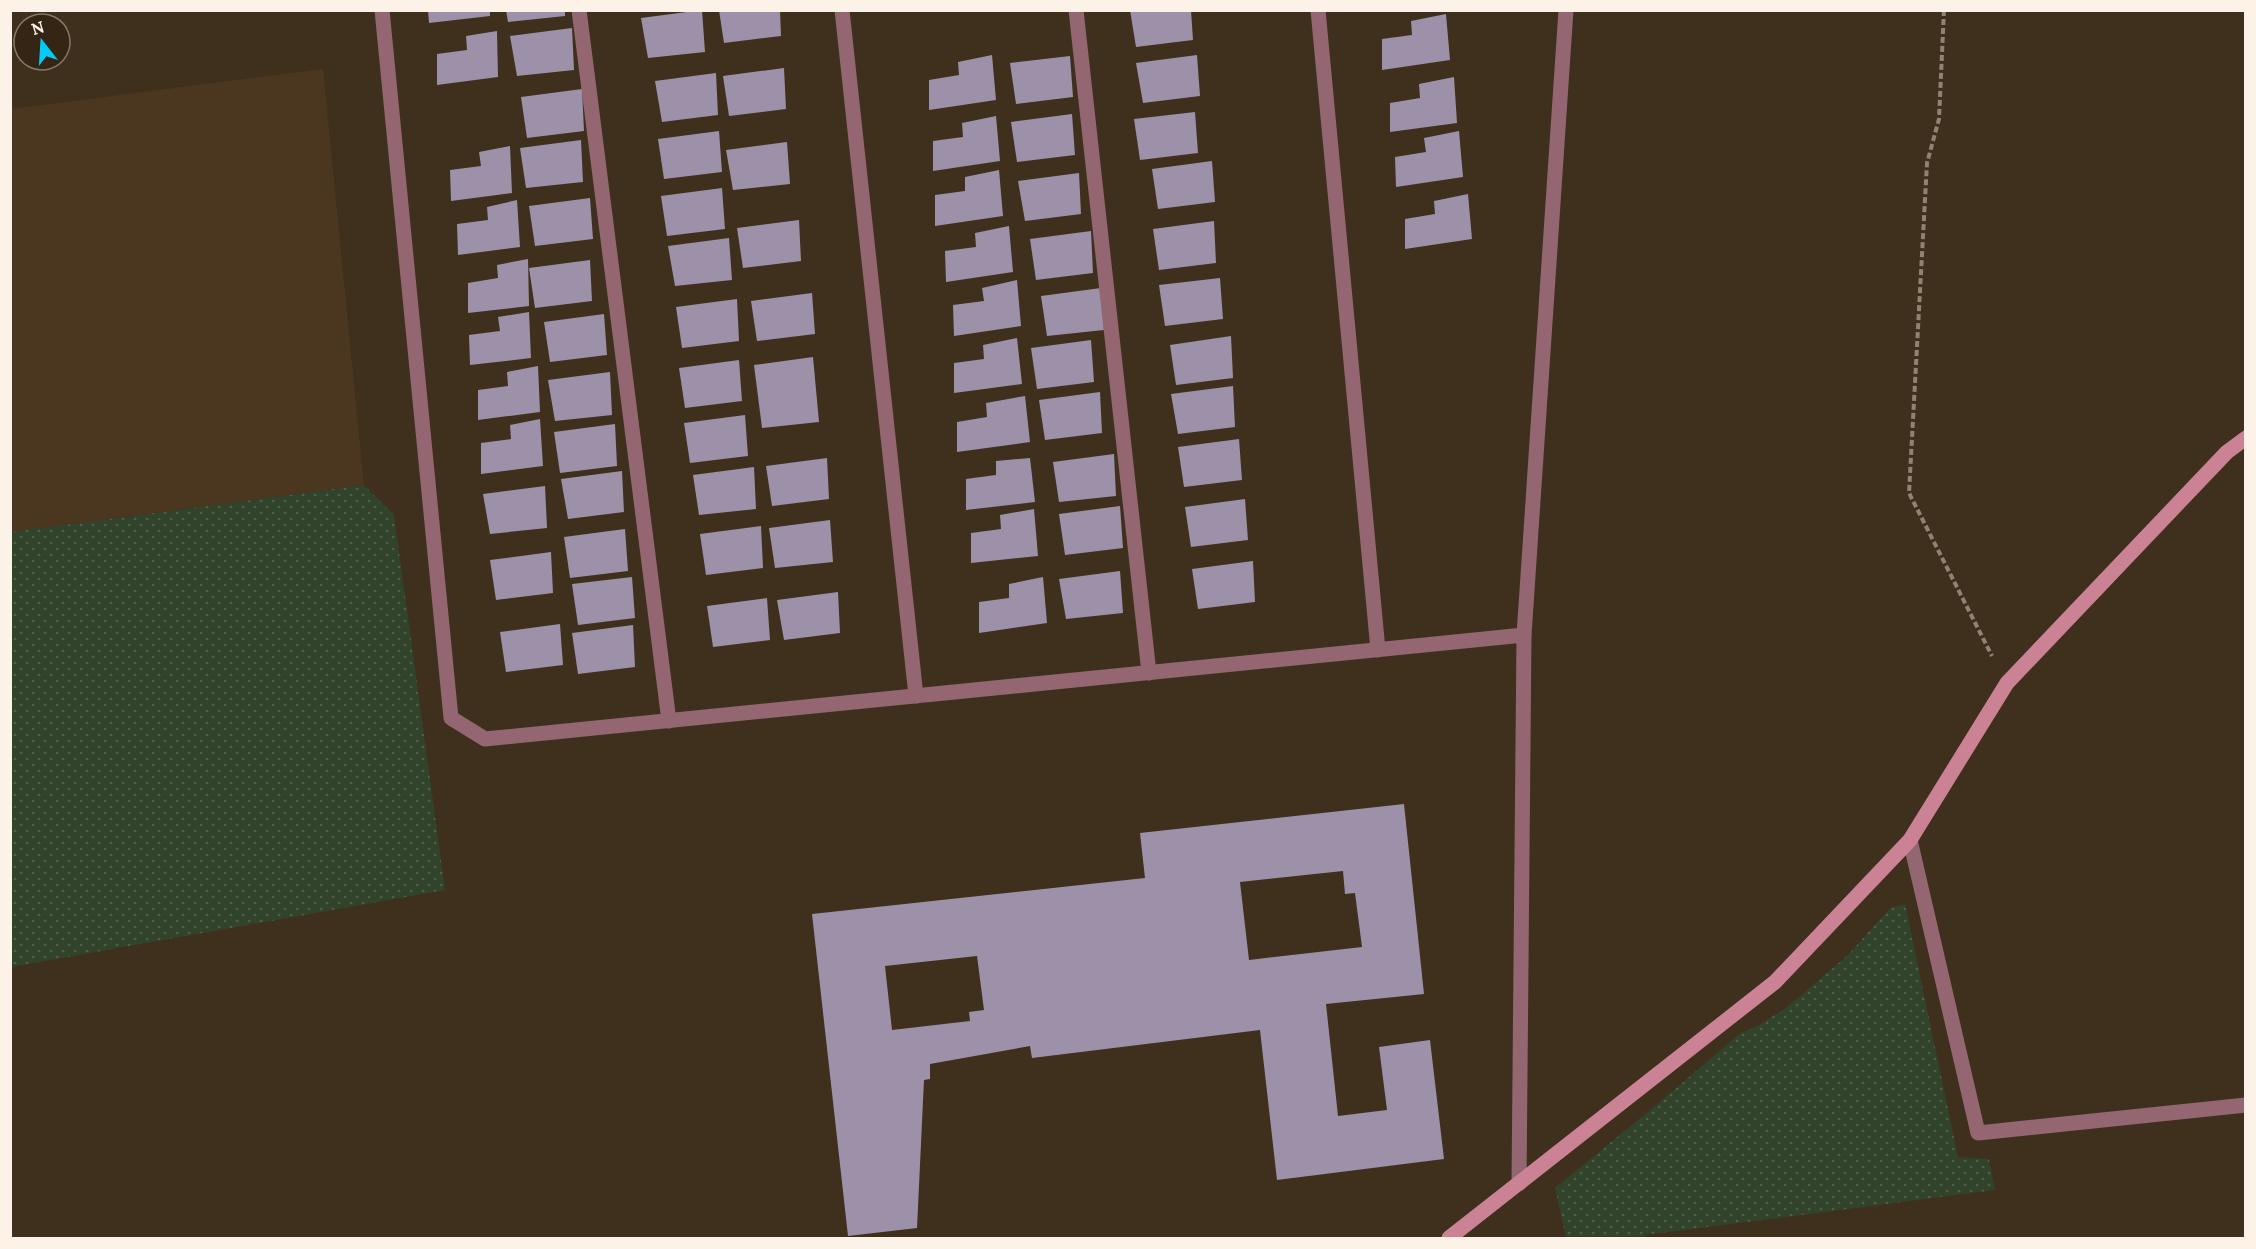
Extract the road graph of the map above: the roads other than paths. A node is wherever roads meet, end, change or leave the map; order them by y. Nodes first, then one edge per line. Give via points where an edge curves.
1 (382, 10) edge
2 (579, 10) edge
3 (842, 10) edge
4 (1076, 10) edge
5 (1318, 10) edge
6 (1566, 10) edge
7 (2246, 438) edge
8 (1524, 635) junction
9 (1378, 650) junction
10 (1149, 673) junction
11 (916, 696) junction
12 (669, 721) junction
13 (1910, 840) junction
14 (2246, 1105) edge
15 (1519, 1184) junction
16 (1449, 1239) edge

1 - 12 street via 451,717 485,739
2 - 12 street
3 - 11 street
4 - 10 street
5 - 9 street
6 - 8 street
7 - 13 street via 2227,452 2007,683
8 - 9 street
8 - 15 street
9 - 10 street
10 - 11 street
11 - 12 street
13 - 14 street via 1978,1133
13 - 15 street via 1775,982
15 - 16 street

